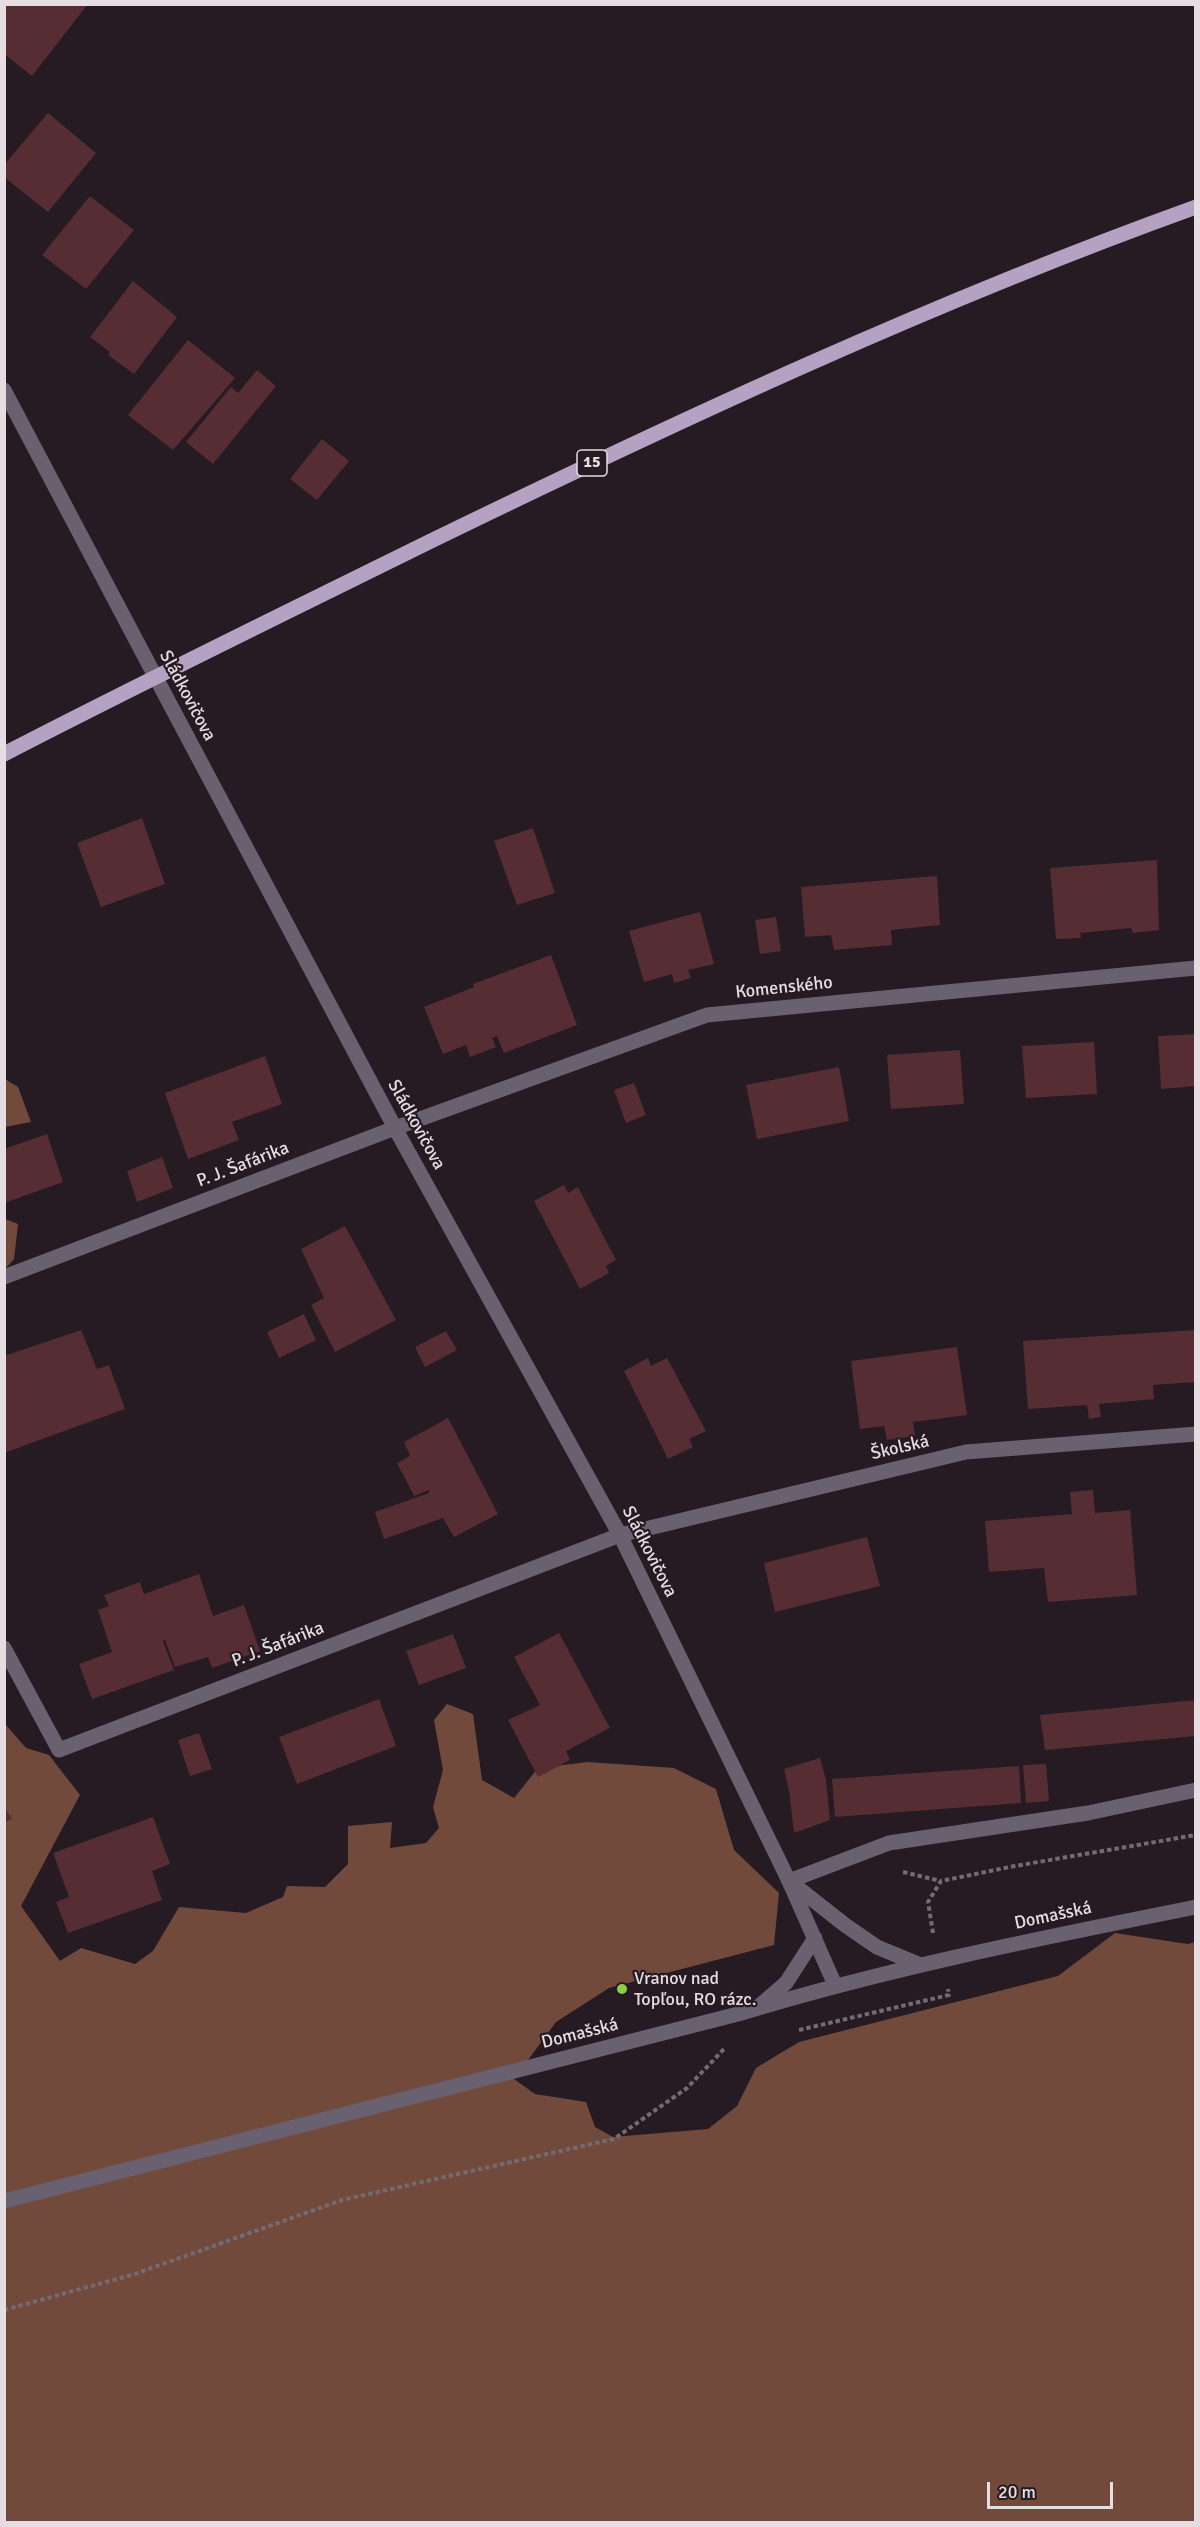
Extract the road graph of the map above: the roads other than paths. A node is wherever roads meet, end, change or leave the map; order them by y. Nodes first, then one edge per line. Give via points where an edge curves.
1 (1196, 207) edge
2 (4, 390) edge
3 (154, 676) junction
4 (4, 754) edge
5 (1196, 968) edge
6 (394, 1128) junction
7 (4, 1277) edge
8 (1196, 1434) edge
9 (620, 1535) junction
10 (4, 1648) edge
11 (1196, 1790) edge
12 (789, 1881) junction
13 (1196, 1906) edge
14 (815, 1938) junction
15 (918, 1964) junction
16 (835, 1985) junction
17 (757, 2008) junction
18 (4, 2201) edge

1 - 3 main road, 15 via 965,295 663,429
2 - 3 street, Sládkovičova
3 - 4 main road, 15
3 - 6 street, Sládkovičova
5 - 6 street, Komenského via 707,1015
6 - 7 street, P. J. Šafárika
6 - 9 street, Sládkovičova
8 - 9 street, Školská via 966,1452
9 - 10 street, P. J. Šafárika via 59,1750
9 - 12 street, Sládkovičova
11 - 12 street via 1088,1813 889,1843
12 - 14 street, Sládkovičova
12 - 15 street via 877,1947
13 - 15 street, Domašská
14 - 16 street, Sládkovičova
14 - 17 street via 786,1983
15 - 16 street, Domašská
16 - 17 street, Domašská
17 - 18 street, Domašská

